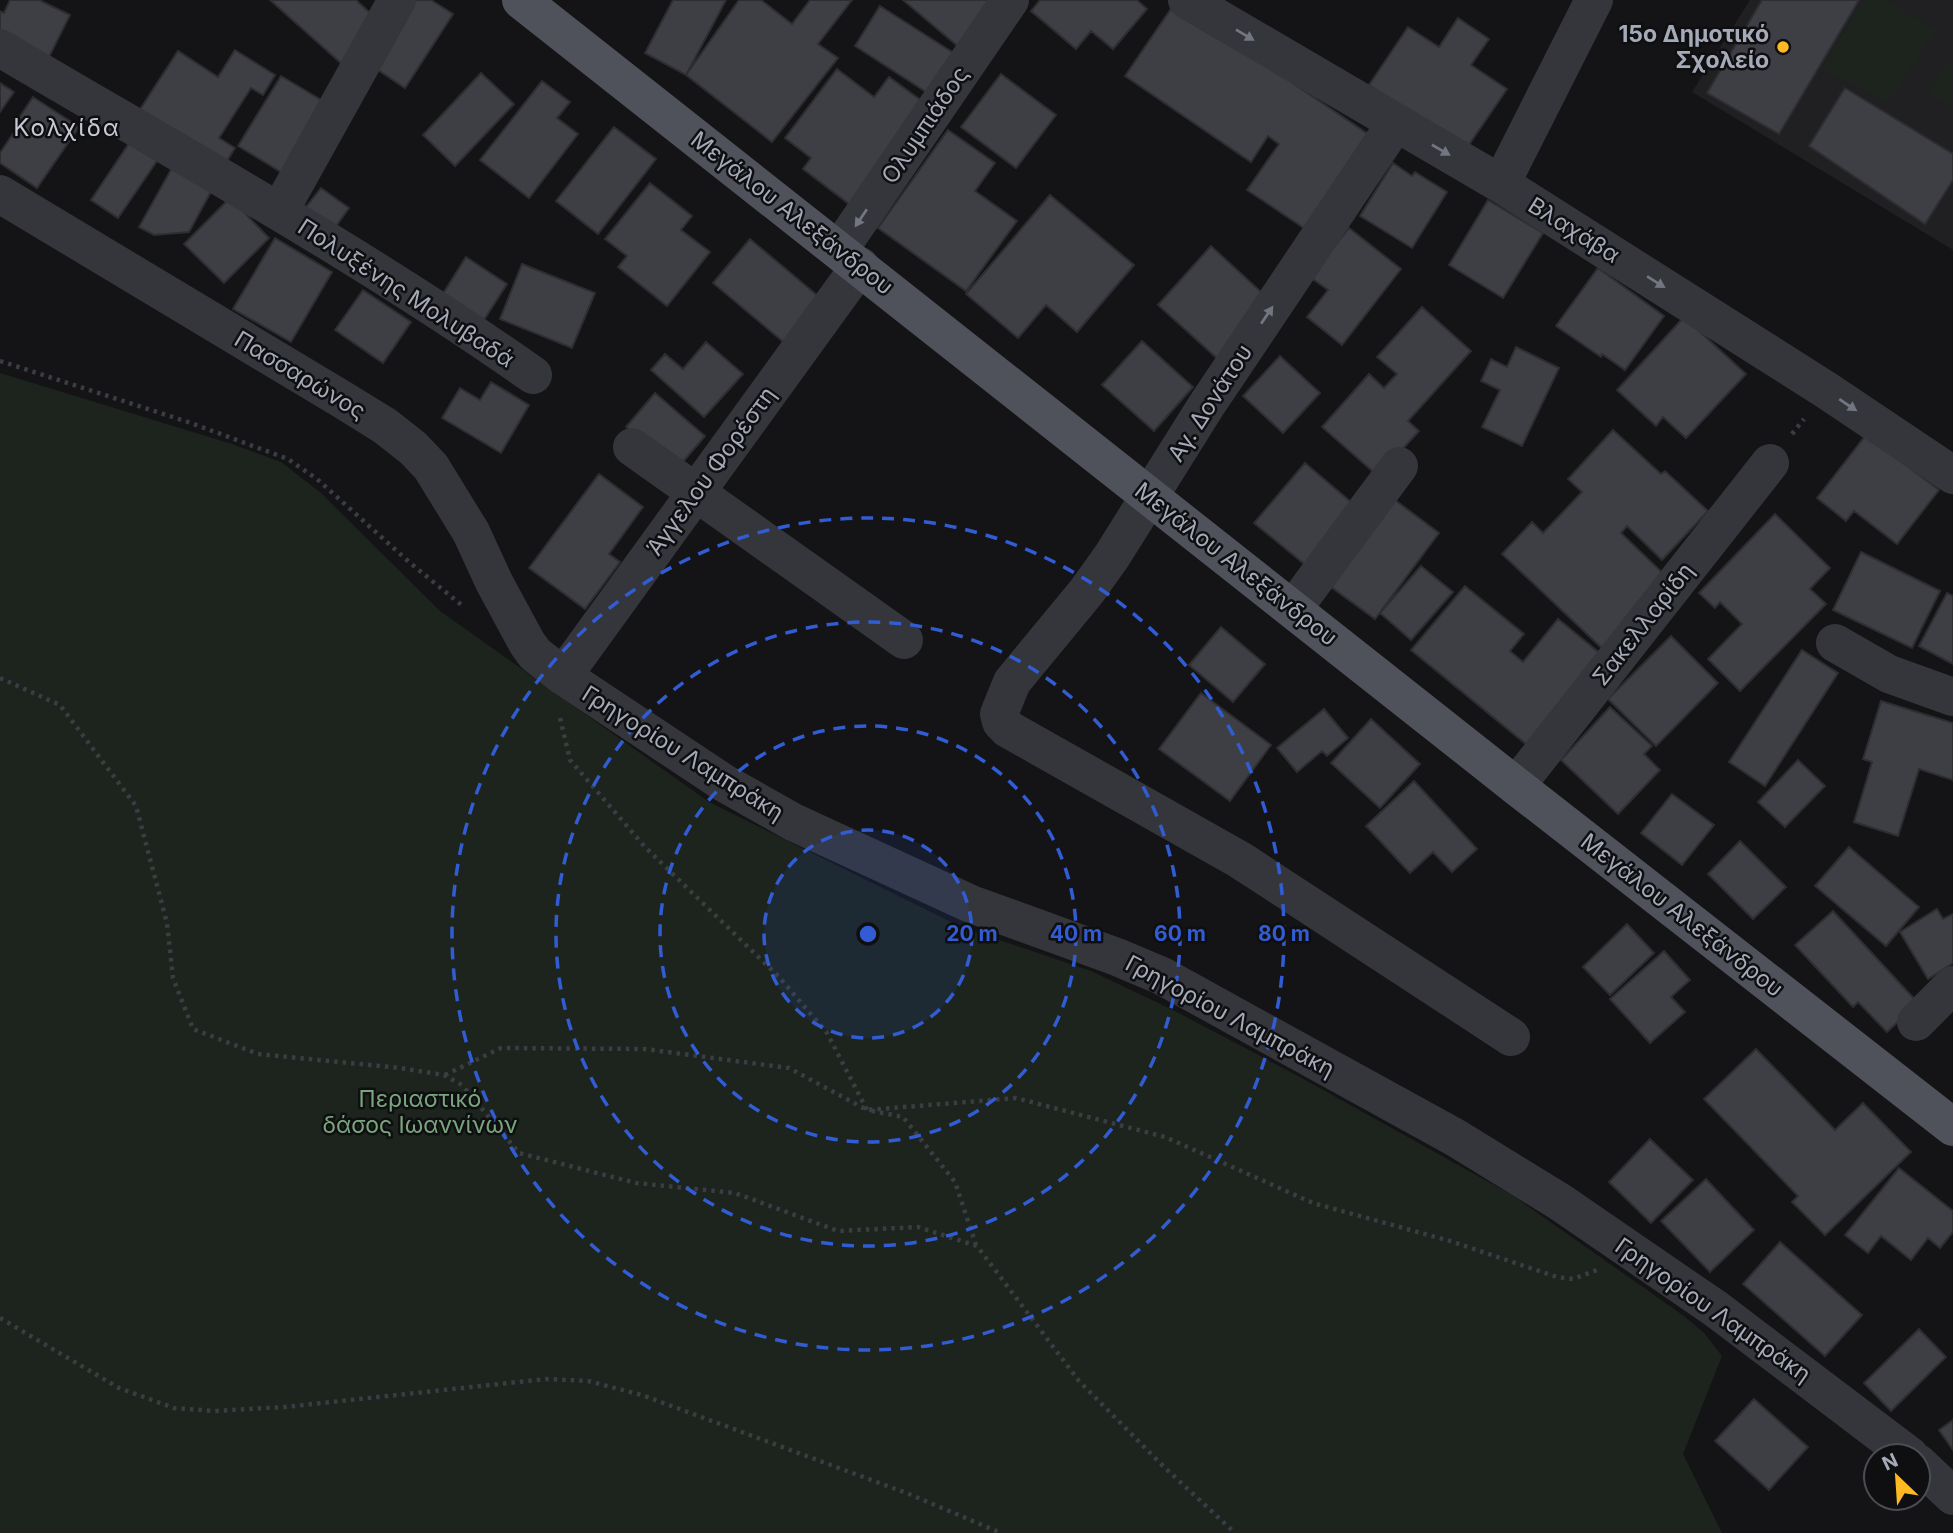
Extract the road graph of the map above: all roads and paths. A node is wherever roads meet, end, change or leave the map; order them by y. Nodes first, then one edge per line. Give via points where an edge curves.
1 (397, 0) edge
2 (521, 0) edge
3 (1010, 0) edge
4 (1186, 0) edge
5 (1594, 0) edge
6 (0, 48) edge
7 (1395, 124) junction
8 (1501, 184) junction
9 (0, 194) edge
10 (279, 212) junction
11 (850, 258) junction
12 (0, 362) edge
13 (533, 375) dead end
14 (1826, 390) junction
15 (632, 447) dead end
16 (1770, 463) joint
17 (1399, 466) dead end
18 (1953, 475) edge
19 (695, 492) junction
20 (1150, 496) junction
21 (1293, 609) junction
22 (472, 614) dead end
23 (522, 633) joint
24 (904, 640) dead end
25 (1835, 643) dead end
26 (563, 676) junction
27 (0, 678) edge
28 (1953, 697) edge
29 (1516, 786) junction
30 (1953, 985) edge
31 (1916, 1022) dead end
32 (1511, 1037) dead end
33 (444, 1075) junction
34 (867, 1110) junction
35 (1953, 1127) edge
36 (1622, 1245) junction
37 (977, 1246) junction
38 (0, 1318) edge
39 (1892, 1442) edge
40 (1932, 1476) edge
41 (1953, 1496) edge
42 (1001, 1533) edge
43 (1235, 1533) edge

1 - 10 street, Πολυξένης Μολυβαδά
2 - 11 main road, Μεγάλου Αλεξάνδρου
3 -> 11 street, Ολυμπιάδος
4 -> 7 street, Βλαχάβα
5 - 8 street
6 - 10 street, Πολυξένης Μολυβαδά
7 -> 8 street, Βλαχάβα
20 -> 7 street, Αγ. Δονάτου
8 -> 14 street, Βλαχάβα
9 - 23 street, Πασσαρώνος via 343,400 414,448 471,532
10 - 13 street, Πολυξένης Μολυβαδά
11 - 19 street, Άγγελου Φορέστη
11 - 20 main road, Μεγάλου Αλεξάνδρου
12 - 22 path via 288,459 317,478
14 - 16 path
14 -> 18 street, Βλαχάβα
15 - 19 street
16 - 29 street, Σακελλαρίδη
17 - 21 street
19 - 24 street
19 - 26 street, Άγγελου Φορέστη
20 - 21 main road, Μεγάλου Αλεξάνδρου
20 - 32 street, Αγ. Δονάτου via 1099,574 1016,675 999,714 1001,722 1251,867
21 - 29 main road, Μεγάλου Αλεξάνδρου
23 - 26 street, Γρηγορίου Λαμπράκη via 535,654
25 - 28 street via 1889,674
26 - 34 path via 556,693 570,760 645,848 779,976 827,1033
26 - 36 street, Γρηγορίου Λαμπράκη via 766,809 971,904 1117,957 1189,989 1456,1138
27 - 33 path via 60,705 136,806 167,923 173,978 192,1029 258,1054
29 - 35 main road, Μεγάλου Αλεξάνδρου
30 - 31 street
33 - 34 path via 501,1048 645,1049 789,1068
33 - 37 path via 462,1085 519,1153 636,1183 735,1193 838,1231 918,1227
34 - 36 path via 1016,1098 1165,1137 1314,1203 1557,1277 1573,1279 1595,1271
34 - 37 path via 903,1117 955,1182
36 - 39 street, Γρηγορίου Λαμπράκη via 1716,1309
37 - 43 path via 1079,1381
38 - 42 path via 119,1388 174,1408 285,1407 546,1379 588,1381 654,1399
40 - 41 street

